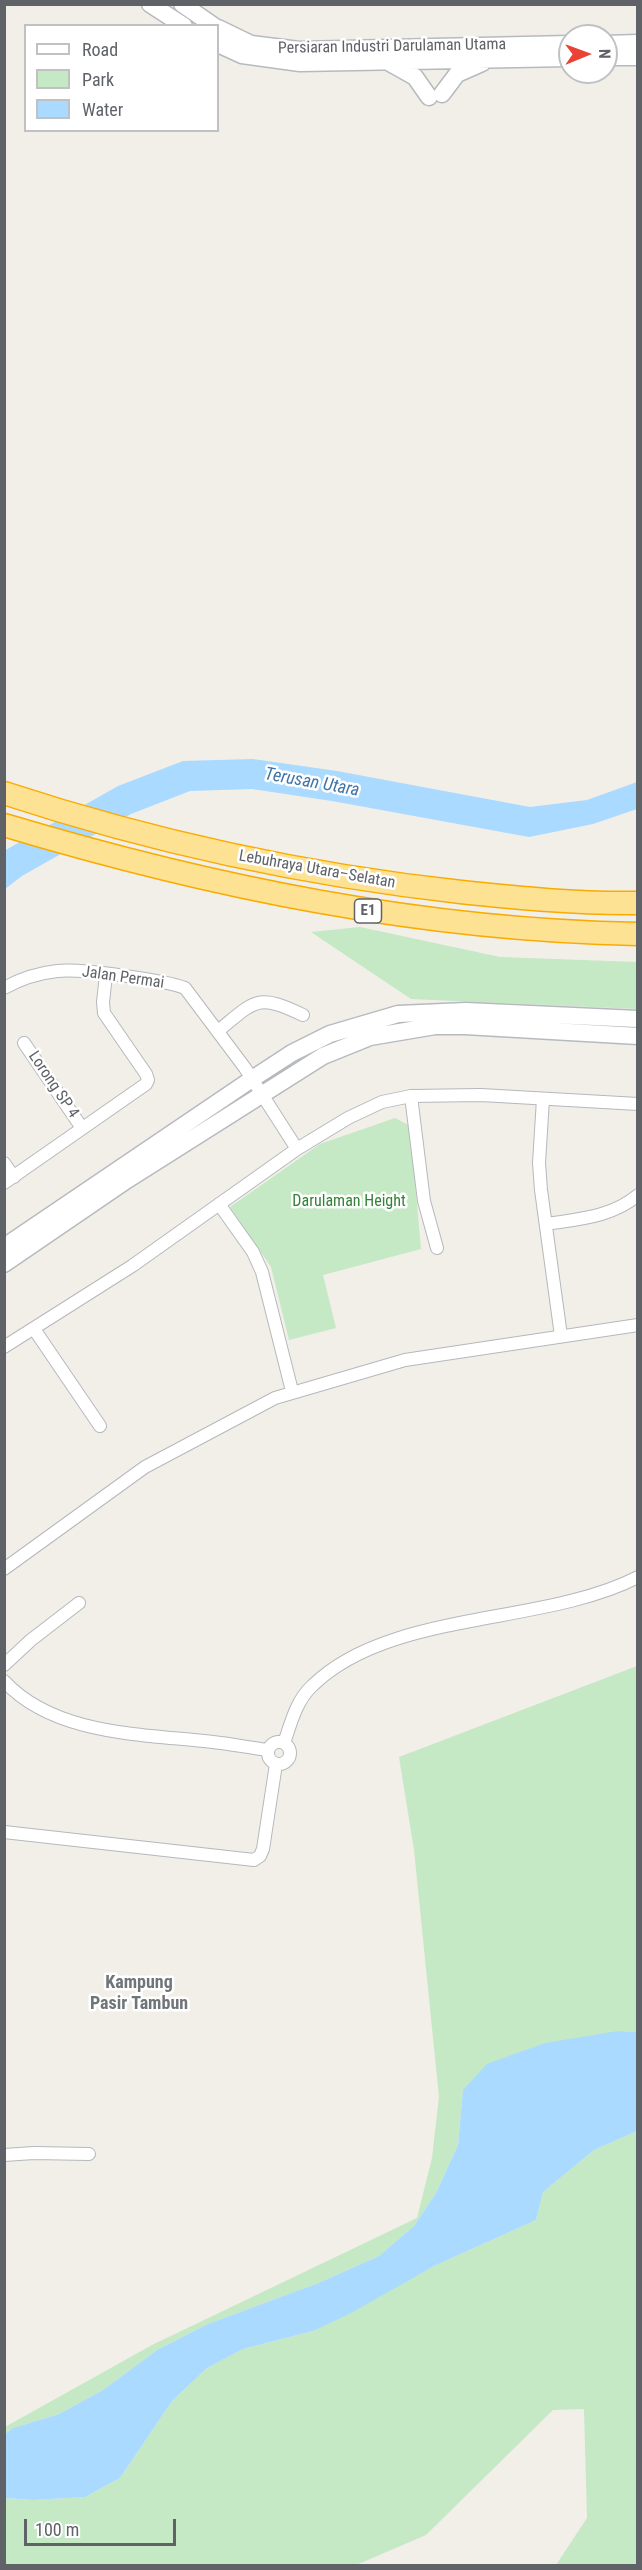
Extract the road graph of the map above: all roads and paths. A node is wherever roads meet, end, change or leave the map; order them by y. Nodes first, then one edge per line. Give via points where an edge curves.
1 (150, 4) edge
2 (182, 4) edge
3 (181, 24) edge
4 (210, 24) edge
5 (219, 28) edge
6 (219, 44) edge
7 (618, 44) edge
8 (638, 44) edge
9 (558, 45) edge
10 (618, 57) edge
11 (638, 57) edge
12 (558, 58) edge
13 (494, 59) junction
14 (387, 61) junction
15 (10, 794) edge
16 (4, 825) edge
17 (638, 903) edge
18 (638, 934) edge
19 (106, 975) junction
20 (4, 988) edge
21 (303, 1015) dead end
22 (638, 1019) edge
23 (218, 1031) junction
24 (638, 1036) edge
25 (24, 1043) dead end
26 (252, 1079) junction
27 (261, 1094) junction
28 (411, 1096) junction
29 (543, 1099) junction
30 (638, 1104) edge
31 (82, 1128) junction
32 (297, 1149) junction
33 (4, 1163) edge
34 (9, 1180) edge
35 (638, 1195) edge
36 (219, 1204) junction
37 (547, 1224) junction
38 (4, 1247) edge
39 (437, 1248) dead end
40 (4, 1264) edge
41 (638, 1325) edge
42 (34, 1329) junction
43 (561, 1336) junction
44 (4, 1347) edge
45 (292, 1391) junction
46 (100, 1426) dead end
47 (4, 1569) edge
48 (638, 1577) edge
49 (79, 1603) dead end
50 (4, 1665) edge
51 (4, 1681) edge
52 (284, 1743) junction
53 (268, 1750) junction
54 (276, 1764) junction
55 (4, 1832) edge
56 (89, 2154) dead end
57 (4, 2155) edge

1 - 3 street
2 - 4 street
5 - 9 street, Persiaran Industri Darulaman Utama via 251,44 299,50
6 - 14 street, Persiaran Industri Darulaman Utama via 242,55 300,63
7 - 8 street
10 - 11 street
12 - 13 street, Persiaran Industri Darulaman Utama
13 - 14 street, Persiaran Industri Darulaman Utama
13 - 14 street via 457,74 435,95 415,77
15 - 17 highway, Lebuhraya Utara–Selatan / E1 via 121,828 260,861 403,886 530,899
16 - 18 highway, Lebuhraya Utara–Selatan / E1 via 103,855 361,910 495,927
19 - 20 street, Jalan Permai via 60,970
19 - 23 street, Jalan Permai via 185,988
19 - 31 street via 104,1013 148,1080
21 - 23 street via 278,1003 261,1001
22 - 26 street via 466,1011 398,1014 330,1034
23 - 26 street, Jalan Permai
24 - 27 street via 465,1026 402,1030 370,1037 323,1056
25 - 31 street, Lorong SP 4
26 - 27 street, Jalan Permai
26 - 38 street
27 - 32 street, Jalan Permai
27 - 40 street
28 - 29 street
28 - 32 street via 382,1102
28 - 39 street via 424,1202
29 - 30 street
29 - 37 street via 539,1163
31 - 34 street
32 - 36 street
33 - 34 street
35 - 37 street via 608,1212
36 - 42 street
36 - 45 street via 253,1252 262,1272
37 - 43 street
41 - 43 street
42 - 44 street
42 - 46 street
43 - 45 street via 405,1360
45 - 47 street via 253,1407 146,1467
48 - 52 street via 588,1596 405,1637 353,1657 311,1687 301,1700
49 - 50 street
51 - 53 street via 31,1702 77,1722 144,1735
52 - 53 street via 272,1744
52 - 54 street via 291,1751 289,1759
53 - 54 street
54 - 55 street via 263,1849 254,1860
56 - 57 street

